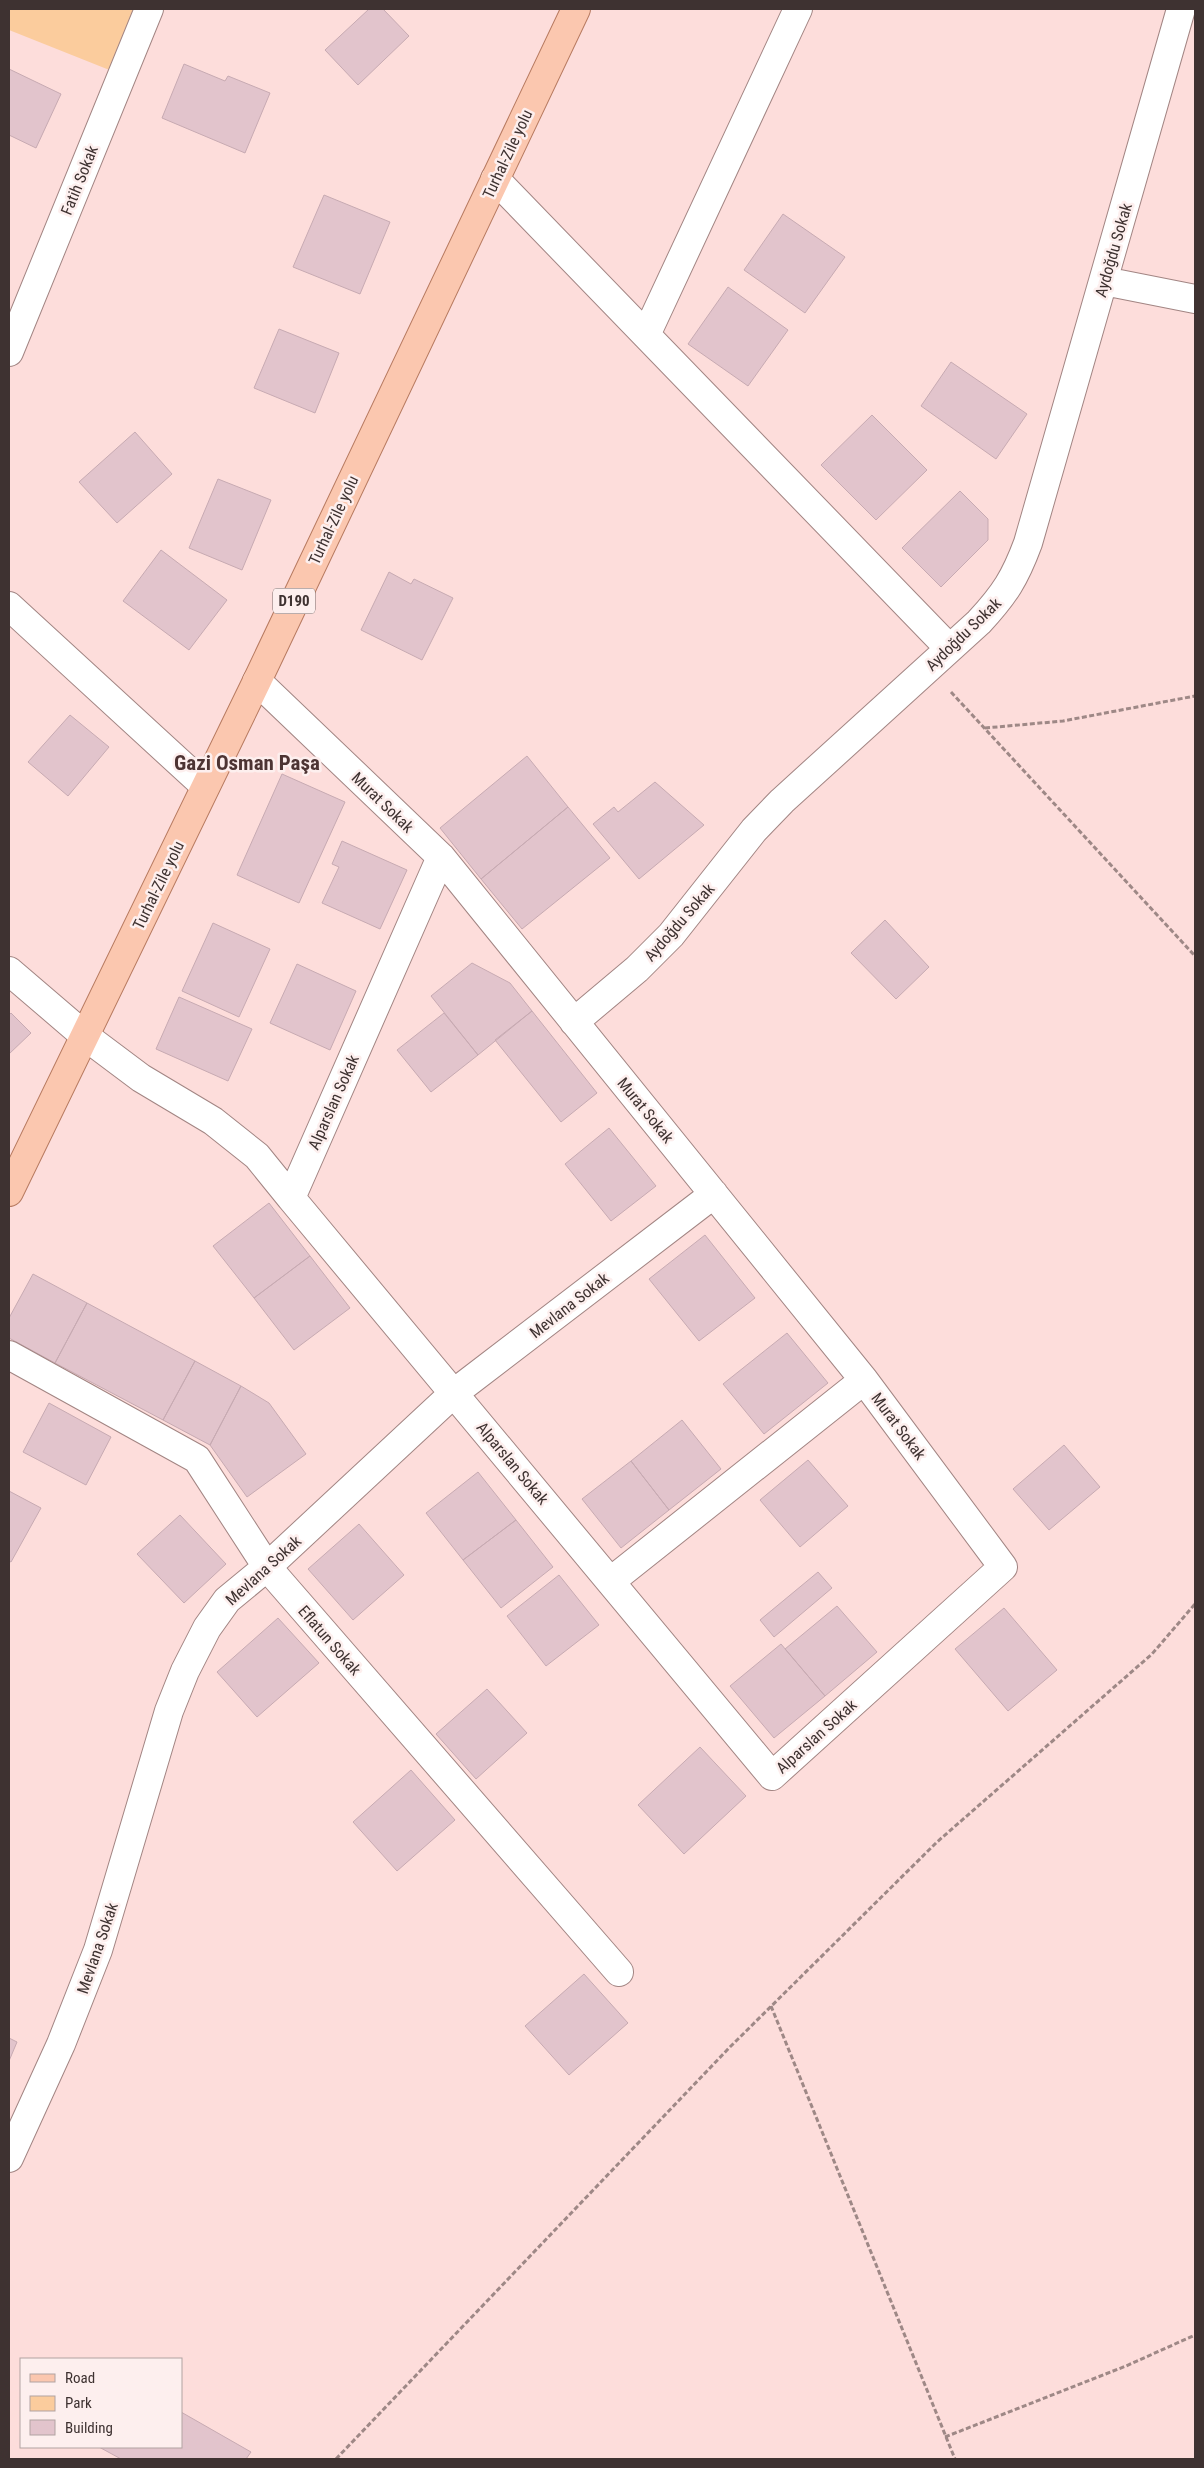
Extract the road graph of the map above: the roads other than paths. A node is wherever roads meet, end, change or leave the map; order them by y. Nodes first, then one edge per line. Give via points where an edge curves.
1 (149, 9) edge
2 (576, 9) edge
3 (798, 9) edge
4 (1182, 9) edge
5 (495, 179) junction
6 (1104, 280) junction
7 (1195, 299) edge
8 (646, 335) junction
9 (9, 352) edge
10 (9, 606) edge
11 (949, 648) junction
12 (257, 680) junction
13 (205, 786) junction
14 (440, 857) junction
15 (12, 979) edge
16 (574, 1022) junction
17 (85, 1036) junction
18 (9, 1192) edge
19 (714, 1194) junction
20 (291, 1198) junction
21 (9, 1355) edge
22 (864, 1380) junction
23 (454, 1393) junction
24 (267, 1567) junction
25 (1003, 1567) joint
26 (611, 1581) junction
27 (620, 1972) dead end
28 (9, 2158) edge

1 - 9 street, Fatih Sokak
2 - 5 main road, Turhal-Zile yolu / D190
3 - 8 street
4 - 6 street, Aydoğdu Sokak
5 - 8 street
5 - 12 main road, Turhal-Zile yolu / D190
6 - 7 street
6 - 11 street, Aydoğdu Sokak via 1016,575 1002,597
8 - 11 street
10 - 13 street
11 - 16 street, Aydoğdu Sokak via 782,801 754,830 671,935 637,969
12 - 13 main road, Turhal-Zile yolu / D190
12 - 14 street, Murat Sokak
13 - 17 main road, Turhal-Zile yolu / D190
14 - 16 street, Murat Sokak
14 - 20 street, Alparslan Sokak
15 - 17 street
16 - 19 street, Murat Sokak
17 - 18 main road, Turhal-Zile yolu / D190
17 - 20 street via 141,1078 214,1121 257,1156
19 - 22 street, Murat Sokak
19 - 23 street, Mevlana Sokak
20 - 23 street, Alparslan Sokak
21 - 24 street, Eflatun Sokak via 197,1459
22 - 25 street, Murat Sokak
22 - 26 street
23 - 24 street, Mevlana Sokak
23 - 26 street, Alparslan Sokak
24 - 27 street, Eflatun Sokak
24 - 28 street, Mevlana Sokak via 227,1600 207,1628 185,1671 153,1762 98,1950 62,2044
25 - 26 street, Alparslan Sokak via 772,1776

